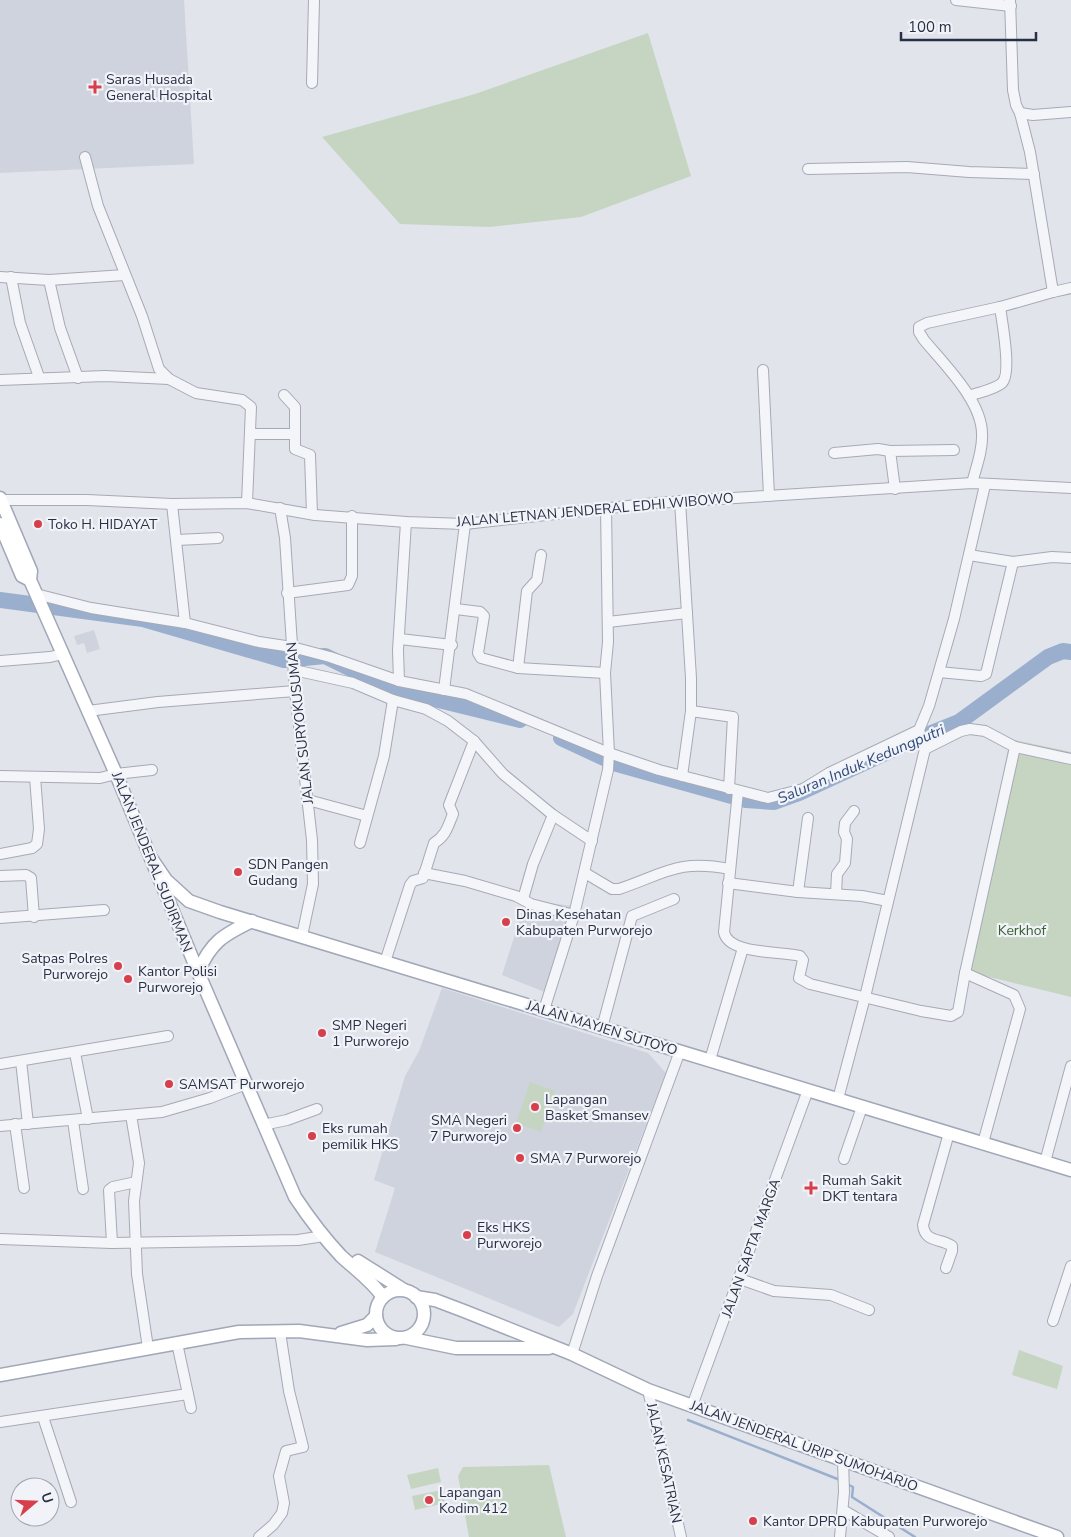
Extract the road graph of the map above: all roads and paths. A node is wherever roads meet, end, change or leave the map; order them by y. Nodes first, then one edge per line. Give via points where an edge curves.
1 (314, 0) edge
2 (956, 0) edge
3 (1011, 3) edge
4 (312, 83) dead end
5 (1071, 112) edge
6 (1020, 113) junction
7 (85, 157) dead end
8 (808, 170) dead end
9 (1034, 174) junction
10 (125, 275) junction
11 (0, 277) edge
12 (12, 277) junction
13 (48, 280) junction
14 (1071, 288) edge
15 (1053, 292) junction
16 (1000, 307) junction
17 (763, 370) dead end
18 (39, 377) junction
19 (78, 378) junction
20 (0, 380) edge
21 (168, 380) junction
22 (284, 395) dead end
23 (969, 396) junction
24 (251, 434) junction
25 (295, 434) junction
26 (954, 450) dead end
27 (890, 451) junction
28 (834, 453) dead end
29 (972, 483) junction
30 (985, 485) junction
31 (1071, 488) edge
32 (895, 489) junction
33 (769, 496) junction
34 (0, 500) edge
35 (680, 501) junction
36 (247, 503) junction
37 (172, 504) junction
38 (280, 508) junction
39 (606, 508) junction
40 (312, 514) junction
41 (352, 516) junction
42 (406, 522) junction
43 (0, 524) edge
44 (465, 524) junction
45 (218, 538) dead end
46 (177, 540) junction
47 (541, 555) dead end
48 (969, 555) junction
49 (1071, 558) edge
50 (1013, 562) junction
51 (30, 580) junction
52 (287, 593) junction
53 (38, 597) junction
54 (456, 609) junction
55 (687, 613) junction
56 (608, 622) junction
57 (184, 623) junction
58 (400, 639) junction
59 (452, 645) junction
60 (63, 654) junction
61 (293, 658) junction
62 (0, 661) edge
63 (518, 668) junction
64 (938, 672) junction
65 (605, 673) junction
66 (399, 681) junction
67 (444, 690) junction
68 (295, 691) junction
69 (393, 700) junction
70 (88, 711) junction
71 (691, 711) junction
72 (921, 739) junction
73 (474, 741) junction
74 (1014, 747) junction
75 (609, 756) junction
76 (1071, 759) edge
77 (152, 770) dead end
78 (116, 774) junction
79 (0, 776) edge
80 (682, 776) junction
81 (35, 777) junction
82 (736, 795) junction
83 (308, 800) junction
84 (854, 811) dead end
85 (553, 815) junction
86 (367, 816) junction
87 (808, 818) dead end
88 (592, 841) junction
89 (360, 843) dead end
90 (0, 854) edge
91 (150, 858) junction
92 (730, 869) junction
93 (424, 873) junction
94 (585, 873) junction
95 (0, 876) edge
96 (728, 883) junction
97 (798, 892) junction
98 (836, 894) junction
99 (523, 899) junction
100 (674, 899) dead end
101 (888, 901) junction
102 (104, 910) dead end
103 (34, 916) junction
104 (574, 916) junction
105 (0, 918) edge
106 (252, 921) junction
107 (302, 936) junction
108 (743, 948) junction
109 (385, 962) junction
110 (198, 972) junction
111 (965, 973) junction
112 (865, 997) junction
113 (544, 1010) junction
114 (602, 1028) junction
115 (168, 1036) dead end
116 (680, 1051) junction
117 (75, 1053) junction
118 (710, 1060) junction
119 (21, 1061) junction
120 (0, 1064) edge
121 (1071, 1066) edge
122 (246, 1084) junction
123 (808, 1090) junction
124 (838, 1099) junction
125 (862, 1107) junction
126 (317, 1109) dead end
127 (131, 1115) junction
128 (88, 1119) junction
129 (73, 1121) junction
130 (15, 1124) junction
131 (28, 1124) junction
132 (263, 1125) junction
133 (0, 1126) edge
134 (949, 1133) junction
135 (983, 1144) junction
136 (844, 1158) dead end
137 (1045, 1162) junction
138 (1071, 1170) edge
139 (136, 1182) junction
140 (24, 1188) dead end
141 (83, 1188) dead end
142 (324, 1236) junction
143 (0, 1239) edge
144 (136, 1242) junction
145 (112, 1243) junction
146 (334, 1247) junction
147 (1071, 1266) edge
148 (946, 1268) dead end
149 (740, 1279) junction
150 (404, 1290) junction
151 (383, 1297) junction
152 (416, 1297) junction
153 (869, 1310) dead end
154 (376, 1316) junction
155 (1054, 1321) dead end
156 (280, 1332) junction
157 (334, 1334) junction
158 (402, 1338) junction
159 (177, 1343) junction
160 (148, 1348) junction
161 (554, 1348) junction
162 (572, 1354) junction
163 (0, 1374) edge
164 (648, 1390) junction
165 (188, 1394) junction
166 (692, 1406) junction
167 (191, 1408) dead end
168 (43, 1417) junction
169 (0, 1422) edge
170 (843, 1467) junction
171 (71, 1502) dead end
172 (843, 1510) junction
173 (259, 1537) edge
174 (680, 1537) edge
175 (840, 1537) edge
176 (890, 1537) edge
177 (1056, 1537) edge

1 - 4 street
2 - 3 street
3 - 6 street via 1013,90
5 - 6 street
6 - 9 street
7 - 10 street via 98,206
8 - 9 street via 907,168
9 - 15 street
10 - 13 street
10 - 21 street via 159,369
11 - 12 street
12 - 13 street
12 - 18 street via 20,324
13 - 19 street via 60,328
14 - 15 street
15 - 16 street
16 - 23 street via 1006,377 999,385
16 - 23 street via 927,323 918,329
17 - 33 street
18 - 19 street
18 - 20 street
19 - 21 street via 105,376
21 - 24 street via 196,394 245,401 251,407
22 - 25 street via 295,408
23 - 29 street via 982,435
24 - 25 street
24 - 36 street
25 - 40 street via 295,449 310,455
26 - 27 street
27 - 28 street
27 - 32 street
29 - 30 street, JALAN LETNAN JENDERAL EDHI WIBOWO
29 - 32 street, JALAN LETNAN JENDERAL EDHI WIBOWO
30 - 31 street, JALAN LETNAN JENDERAL EDHI WIBOWO
30 - 48 street
32 - 33 street, JALAN LETNAN JENDERAL EDHI WIBOWO
33 - 35 street, JALAN LETNAN JENDERAL EDHI WIBOWO
34 - 37 street, JALAN LETNAN JENDERAL EDHI WIBOWO
34 - 51 main road, JALAN JENDERAL SUDIRMAN via 31,571
35 - 39 street, JALAN LETNAN JENDERAL EDHI WIBOWO
35 - 55 street
36 - 37 street, JALAN LETNAN JENDERAL EDHI WIBOWO
36 - 38 street, JALAN LETNAN JENDERAL EDHI WIBOWO
37 - 46 street
38 - 40 street, JALAN LETNAN JENDERAL EDHI WIBOWO
38 - 52 street, JALAN SURYOKUSUMAN via 285,538
39 - 44 street, JALAN LETNAN JENDERAL EDHI WIBOWO
39 - 56 street
40 - 41 street, JALAN LETNAN JENDERAL EDHI WIBOWO
41 - 42 street, JALAN LETNAN JENDERAL EDHI WIBOWO
41 - 52 street via 352,576 348,586
42 - 44 street, JALAN LETNAN JENDERAL EDHI WIBOWO
42 - 58 street
43 - 51 main road, JALAN JENDERAL SUDIRMAN via 22,576
44 - 54 street
45 - 46 street
46 - 57 street
47 - 63 street via 537,580 527,591
48 - 50 street
48 - 64 street
49 - 50 street
50 - 64 street via 986,674 966,676
51 - 53 main road, JALAN JENDERAL SUDIRMAN
52 - 61 street, JALAN SURYOKUSUMAN
53 - 57 street
53 - 60 main road, JALAN JENDERAL SUDIRMAN
54 - 59 street
54 - 63 street via 480,612 484,616 478,653 481,658
55 - 56 street
55 - 71 street
56 - 65 street
57 - 61 street via 259,642
58 - 59 street
58 - 66 street
59 - 67 street
60 - 62 street
60 - 70 main road, JALAN JENDERAL SUDIRMAN
61 - 66 street via 330,657
61 - 68 street, JALAN SURYOKUSUMAN
61 - 69 street
63 - 65 street
64 - 72 street
65 - 75 street
66 - 67 street
67 - 75 street via 466,694
68 - 70 street
68 - 83 street, JALAN SURYOKUSUMAN
69 - 73 street via 448,721
69 - 86 street via 384,756
70 - 78 main road, JALAN JENDERAL SUDIRMAN
71 - 80 street
71 - 82 street via 733,717
72 - 74 street via 970,729 985,731
72 - 82 street via 837,769 803,789 768,798
72 - 101 street
73 - 85 street via 504,774
73 - 93 street via 449,806 453,814 444,835 434,843
74 - 76 street
74 - 111 street
75 - 80 street
75 - 88 street
77 - 78 street
78 - 81 street via 100,778
78 - 91 main road, JALAN JENDERAL SUDIRMAN
79 - 81 street
80 - 82 street
81 - 90 street via 38,844
82 - 92 street
83 - 86 street
83 - 107 street, JALAN SURYOKUSUMAN via 314,884
84 - 98 street via 844,832 847,839 845,863 837,874
85 - 88 street
85 - 99 street
86 - 89 street
87 - 97 street
88 - 94 street
91 - 106 main road, JALAN MAYJEN SUTOYO via 166,880 189,901
91 - 110 main road, JALAN JENDERAL SUDIRMAN
92 - 94 street via 697,864 680,866 619,889 612,889
92 - 96 street
93 - 99 street via 465,881
93 - 109 street via 422,879 410,885
94 - 104 street
95 - 103 street via 31,878
96 - 97 street
96 - 108 street via 724,934 730,942
97 - 98 street
98 - 101 street
99 - 104 street
100 - 114 street via 632,916
101 - 112 street
102 - 103 street
103 - 105 street
104 - 113 street
106 - 107 main road, JALAN MAYJEN SUTOYO
106 - 110 main road via 230,931 213,944
107 - 109 main road, JALAN MAYJEN SUTOYO
108 - 112 street via 800,956 803,960 800,980
108 - 118 street
109 - 113 main road, JALAN MAYJEN SUTOYO
110 - 122 main road, JALAN JENDERAL SUDIRMAN
111 - 112 street via 958,1012 951,1016
111 - 135 street via 1014,995 1020,1009
112 - 124 street
113 - 114 main road, JALAN MAYJEN SUTOYO
114 - 116 main road, JALAN MAYJEN SUTOYO
115 - 117 street
116 - 118 main road, JALAN MAYJEN SUTOYO
116 - 162 street
117 - 119 street
117 - 128 street
118 - 123 main road, JALAN MAYJEN SUTOYO
119 - 120 street
119 - 131 street
121 - 137 street
122 - 127 street via 181,1108
122 - 132 main road, JALAN JENDERAL SUDIRMAN
123 - 124 main road, JALAN MAYJEN SUTOYO
123 - 149 street, JALAN SAPTA MARGA
124 - 125 main road, JALAN MAYJEN SUTOYO
125 - 134 main road, JALAN MAYJEN SUTOYO
125 - 136 street
126 - 132 street
127 - 128 street
127 - 139 street via 139,1163
128 - 129 street
129 - 131 street
129 - 141 street
130 - 131 street
130 - 133 street
130 - 140 street
132 - 142 main road, JALAN JENDERAL SUDIRMAN via 295,1197
134 - 135 main road, JALAN MAYJEN SUTOYO
134 - 148 street via 923,1224 932,1240 952,1246
135 - 137 main road, JALAN MAYJEN SUTOYO
137 - 138 main road, JALAN MAYJEN SUTOYO
139 - 144 street
139 - 145 street via 109,1190
142 - 144 street via 298,1240
142 - 146 main road, JALAN JENDERAL SUDIRMAN
143 - 145 street
144 - 145 street
144 - 160 street via 137,1274
146 - 150 main road
146 - 151 main road via 372,1282
147 - 155 street
149 - 153 street via 774,1291 831,1295
149 - 166 street, JALAN SAPTA MARGA
150 - 151 main road via 389,1292
150 - 152 main road
151 - 154 main road via 376,1308
152 - 158 main road via 421,1303 424,1320 415,1334
152 - 161 main road via 446,1304
154 - 157 main road via 366,1325
154 - 158 main road via 382,1331
156 - 157 main road
156 - 159 main road via 239,1332
156 - 173 street via 289,1391 304,1447 286,1451 280,1476 284,1503 282,1513
157 - 158 main road via 367,1340
158 - 161 main road via 456,1348
159 - 160 main road
159 - 165 street
160 - 163 main road
161 - 162 main road, JALAN JENDERAL URIP SUMOHARJO
162 - 164 main road, JALAN JENDERAL URIP SUMOHARJO
164 - 166 main road, JALAN JENDERAL URIP SUMOHARJO
164 - 174 street, JALAN KESATRIAN
165 - 167 street
165 - 168 street
166 - 170 main road, JALAN JENDERAL URIP SUMOHARJO
168 - 169 street
168 - 171 street
170 - 172 street
170 - 177 main road, JALAN JENDERAL URIP SUMOHARJO
172 - 175 street
172 - 176 street

